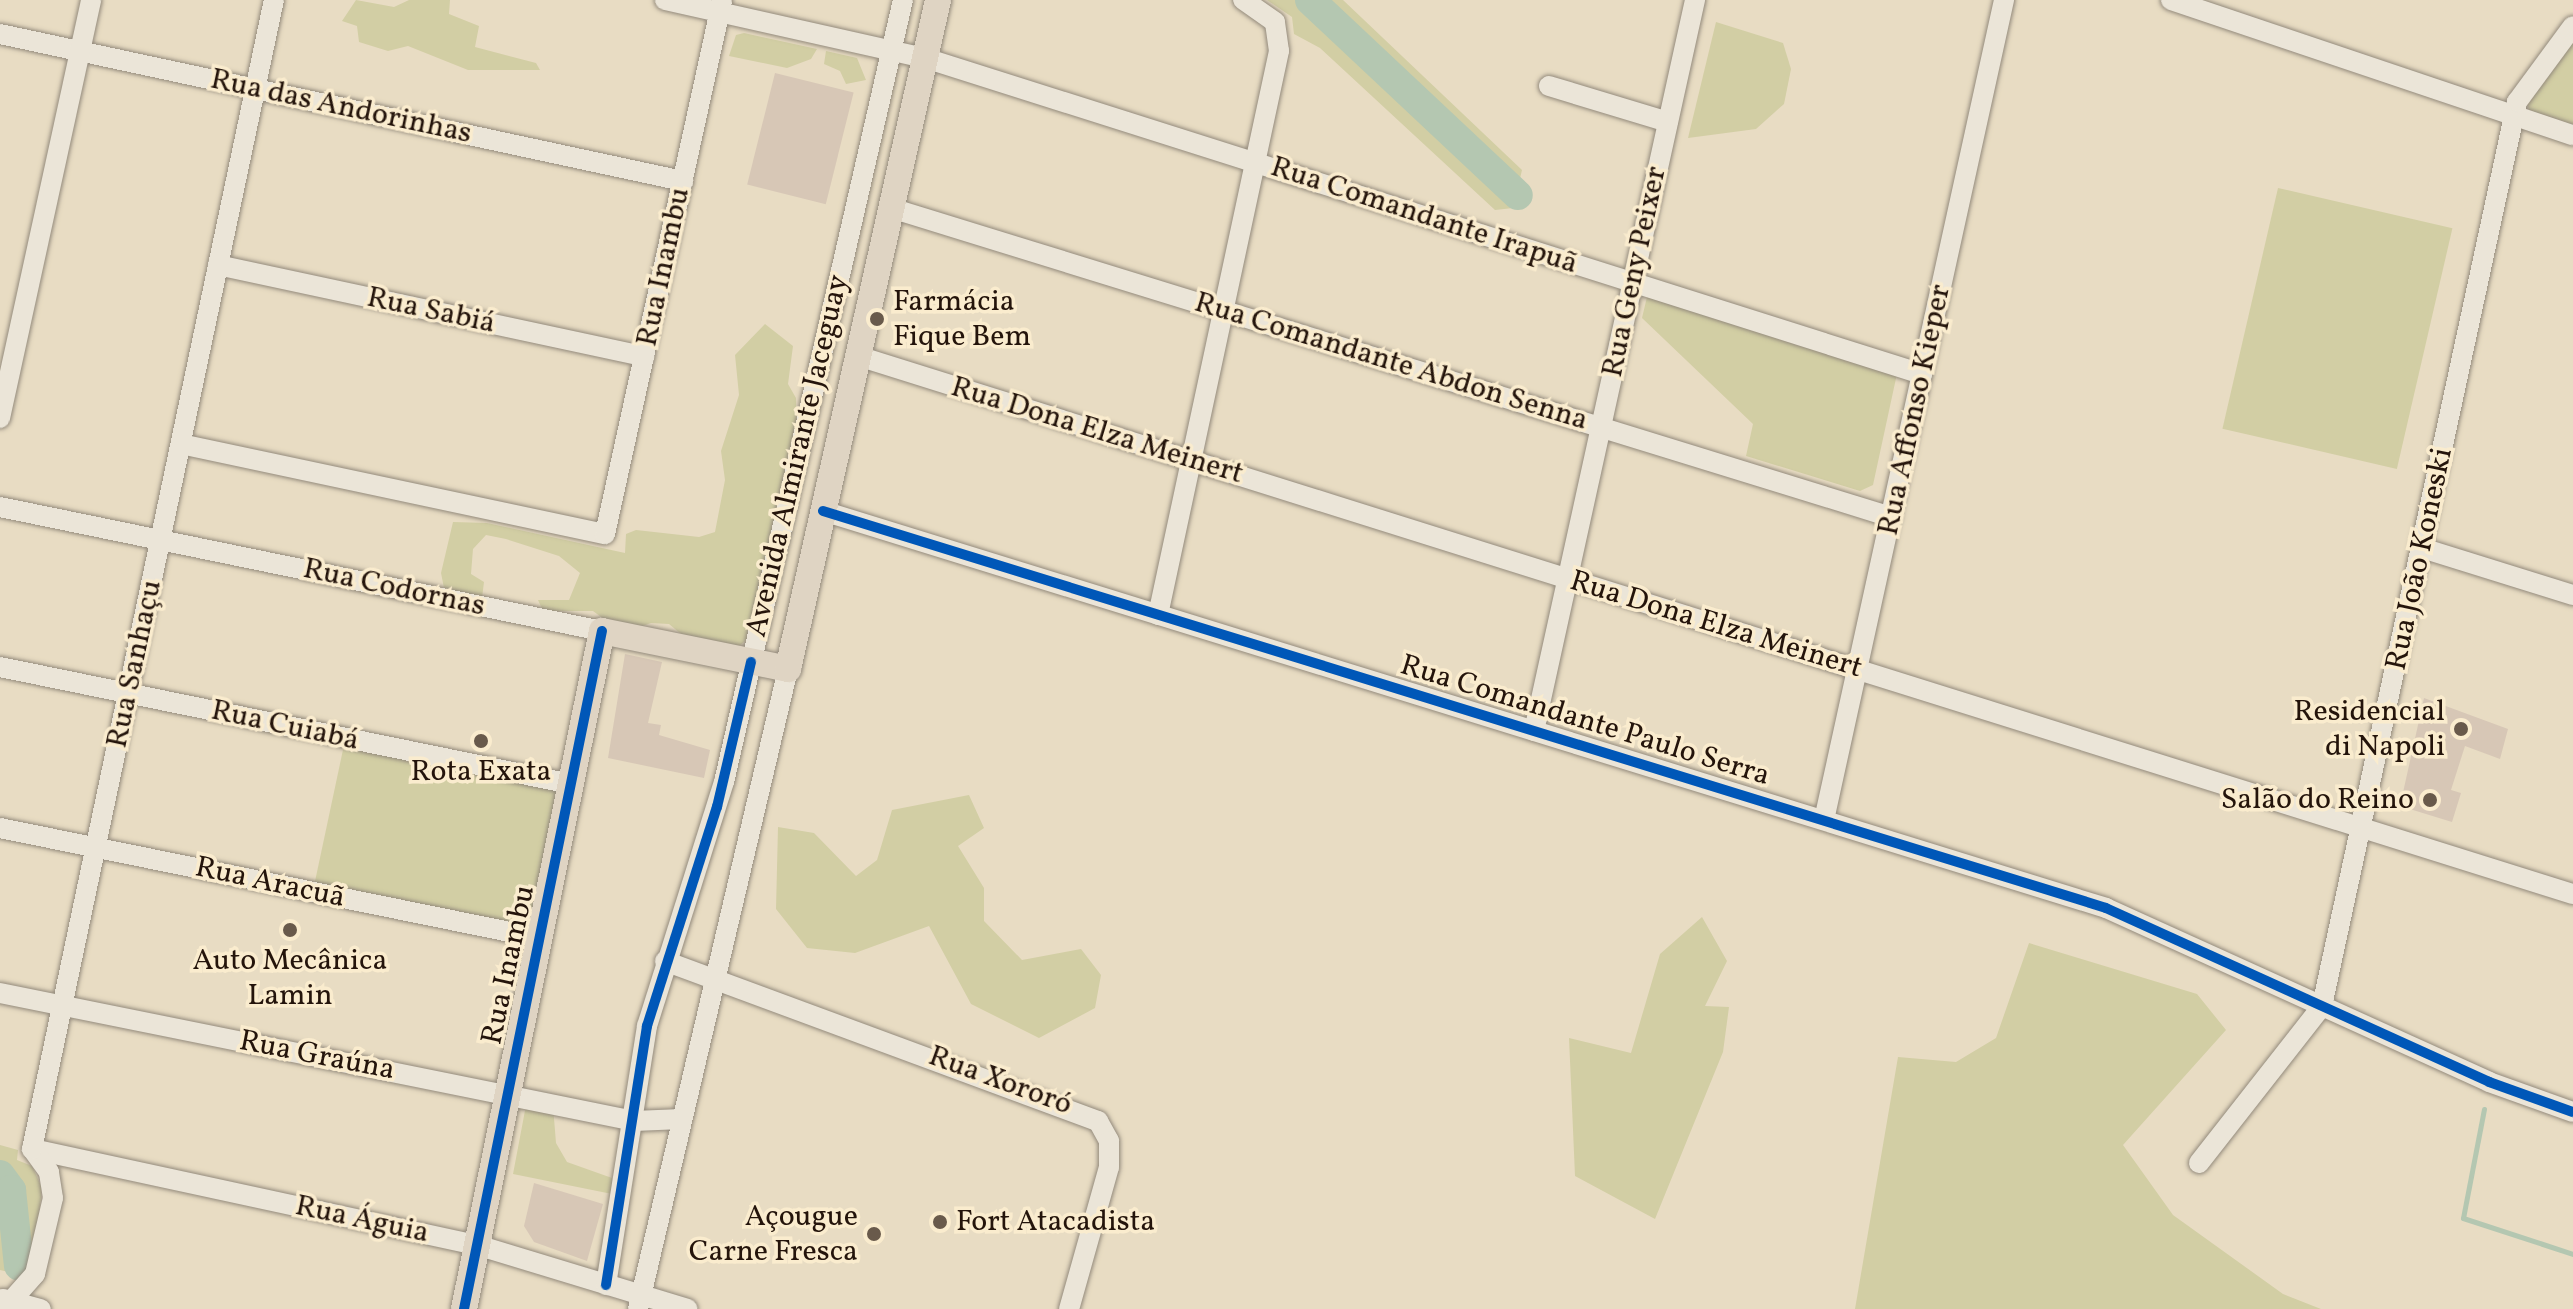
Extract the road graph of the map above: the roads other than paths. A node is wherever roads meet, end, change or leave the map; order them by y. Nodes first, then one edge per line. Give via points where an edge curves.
1 (91, 0) edge
2 (274, 0) edge
3 (665, 0) edge
4 (903, 0) edge
5 (928, 0) edge
6 (938, 0) edge
7 (1243, 0) edge
8 (1695, 0) edge
9 (2004, 0) edge
10 (2171, 0) edge
11 (721, 6) edge
12 (2573, 26) edge
13 (0, 34) edge
14 (80, 51) junction
15 (891, 51) junction
16 (925, 58) junction
17 (1549, 86) dead end
18 (255, 89) junction
19 (2516, 117) junction
20 (1668, 122) junction
21 (2573, 135) edge
22 (1254, 163) junction
23 (683, 181) junction
24 (891, 208) junction
25 (218, 265) junction
26 (1633, 283) junction
27 (1223, 310) junction
28 (644, 356) junction
29 (858, 356) junction
30 (1922, 374) junction
31 (0, 418) edge
32 (1601, 427) junction
33 (181, 444) junction
34 (1190, 460) junction
35 (0, 507) edge
36 (823, 511) junction
37 (1891, 517) junction
38 (161, 540) junction
39 (2422, 548) junction
40 (1568, 579) junction
41 (2573, 595) edge
42 (1158, 615) junction
43 (602, 631) junction
44 (751, 662) junction
45 (0, 667) edge
46 (788, 669) junction
47 (1858, 670) junction
48 (128, 693) junction
49 (1534, 731) junction
50 (571, 784) junction
51 (1824, 820) junction
52 (2361, 827) junction
53 (0, 828) edge
54 (96, 847) junction
55 (2571, 888) edge
56 (539, 938) junction
57 (665, 961) junction
58 (716, 976) junction
59 (0, 993) edge
60 (63, 1006) junction
61 (2322, 1006) junction
62 (507, 1094) junction
63 (2573, 1112) edge
64 (682, 1119) junction
65 (634, 1121) junction
66 (32, 1149) junction
67 (2199, 1163) dead end
68 (477, 1245) junction
69 (606, 1285) junction
70 (3, 1302) edge
71 (640, 1302) edge
72 (41, 1309) edge
73 (464, 1309) edge
74 (688, 1309) edge
75 (1069, 1309) edge

1 - 14 street
2 - 18 street, Rua Sanhaçu
3 - 11 street, Rua Comandante Irapuã
4 - 15 street, Avenida Almirante Jaceguay
5 - 16 main road, Avenida Almirante Jaceguay
6 - 16 main road, Avenida Almirante Jaceguay
7 - 22 street via 1275,22 1279,51
8 - 20 street, Rua Geny Peixer
9 - 30 street, Rua Affonso Kieper
10 - 19 street
11 - 15 street, Rua Comandante Irapuã
11 - 23 street, Rua Inambu
12 - 19 street, Rua João Koneski via 2522,92
13 - 14 street, Rua das Andorinhas
14 - 18 street, Rua das Andorinhas
14 - 31 street
15 - 16 street, Rua Comandante Irapuã
15 - 44 street, Avenida Almirante Jaceguay
16 - 22 street, Rua Comandante Irapuã
16 - 24 main road, Avenida Almirante Jaceguay
17 - 20 street
18 - 23 street, Rua das Andorinhas
18 - 25 street, Rua Sanhaçu
19 - 21 street
19 - 39 street, Rua João Koneski
20 - 26 street, Rua Geny Peixer
22 - 26 street, Rua Comandante Irapuã
22 - 27 street
23 - 28 street, Rua Inambu
24 - 27 street, Rua Comandante Abdon Senna
24 - 29 main road, Avenida Almirante Jaceguay
25 - 28 street, Rua Sabiá
25 - 33 street, Rua Sanhaçu
26 - 30 street, Rua Comandante Irapuã
26 - 32 street, Rua Geny Peixer
27 - 32 street, Rua Comandante Abdon Senna
27 - 34 street
28 - 33 street, Rua Inambu via 605,534
29 - 34 street, Rua Dona Elza Meinert
29 - 36 main road, Avenida Almirante Jaceguay
30 - 37 street, Rua Affonso Kieper
32 - 37 street, Rua Comandante Abdon Senna
32 - 40 street, Rua Geny Peixer
33 - 38 street, Rua Sanhaçu
34 - 40 street, Rua Dona Elza Meinert
34 - 42 street
35 - 38 street, Rua Codornas
36 - 42 street, Rua Comandante Paulo Serra
36 - 46 main road, Avenida Almirante Jaceguay
37 - 47 street, Rua Affonso Kieper
38 - 43 street, Rua Codornas
38 - 48 street, Rua Sanhaçu
39 - 41 street
39 - 52 street, Rua João Koneski
40 - 47 street, Rua Dona Elza Meinert
40 - 49 street, Rua Geny Peixer
42 - 49 street, Rua Comandante Paulo Serra
43 - 44 main road, Rua Codornas
43 - 50 main road, Rua Inambu
44 - 46 main road, Rua Codornas
44 - 57 street, Avenida Almirante Jaceguay via 717,807
45 - 48 street, Rua Cuiabá
46 - 58 street, Avenida Almirante Jaceguay
47 - 51 street, Rua Affonso Kieper
47 - 52 street, Rua Dona Elza Meinert
48 - 50 street, Rua Cuiabá
48 - 54 street, Rua Sanhaçu
49 - 51 street, Rua Comandante Paulo Serra
50 - 56 main road, Rua Inambu
51 - 61 street, Rua Comandante Paulo Serra via 2117,912
52 - 55 street, Rua Dona Elza Meinert
52 - 61 street, Rua João Koneski
53 - 54 street, Rua Aracuã
54 - 56 street, Rua Aracuã
54 - 60 street, Rua Sanhaçu
56 - 62 main road, Rua Inambu
57 - 58 street, Rua Xororó
57 - 65 street, Avenida Almirante Jaceguay via 647,1026
58 - 64 street, Avenida Almirante Jaceguay
58 - 75 street, Rua Xororó via 1098,1121 1109,1141 1109,1167
59 - 60 street, Rua Graúna
60 - 62 street, Rua Graúna
60 - 66 street, Rua Sanhaçu
61 - 63 street, Rua Comandante Paulo Serra via 2499,1087
61 - 67 street, Rua João Koneski
62 - 65 street, Rua Graúna
62 - 68 main road, Rua Inambu
64 - 65 street, Rua Graúna
64 - 71 street, Avenida Almirante Jaceguay
65 - 69 street, Avenida Almirante Jaceguay
66 - 68 street, Rua Águia
66 - 70 street via 49,1172 53,1198 35,1274
68 - 69 street, Rua Águia
68 - 73 main road, Rua Inambu
69 - 71 street, Rua Águia
70 - 72 street
71 - 74 street, Rua Águia

